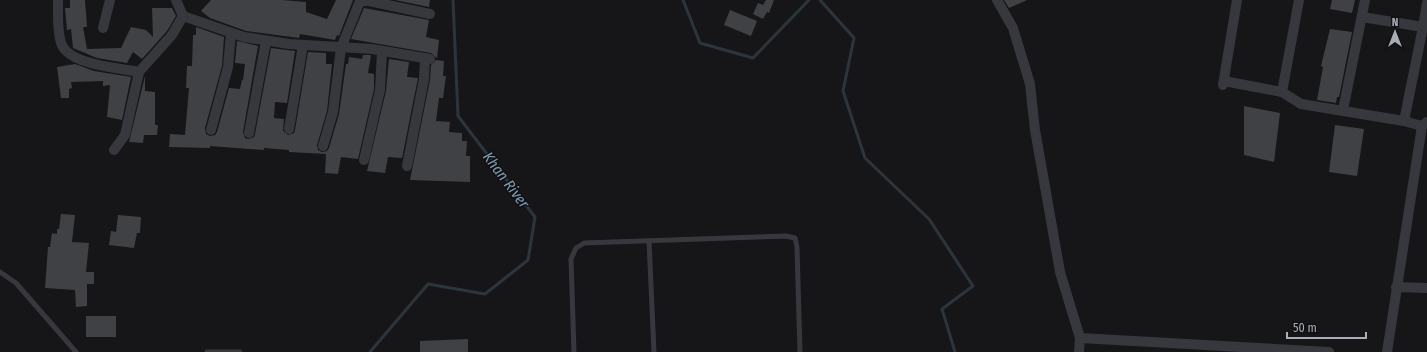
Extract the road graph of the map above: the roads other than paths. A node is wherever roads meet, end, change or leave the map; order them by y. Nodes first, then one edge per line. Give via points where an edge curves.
1 (58, 0) edge
2 (110, 0) edge
3 (177, 0) edge
4 (364, 0) edge
5 (997, 0) edge
6 (1237, 0) edge
7 (1299, 0) edge
8 (1365, 0) edge
9 (1427, 3) edge
10 (430, 14) dead end
11 (183, 16) junction
12 (1362, 17) junction
13 (1423, 26) junction
14 (103, 28) dead end
15 (231, 33) junction
16 (266, 41) junction
17 (303, 46) junction
18 (341, 48) junction
19 (382, 51) junction
20 (139, 72) junction
21 (1282, 92) junction
22 (1343, 110) junction
23 (1404, 121) junction
24 (1424, 124) edge
25 (289, 129) dead end
26 (211, 130) dead end
27 (249, 133) dead end
28 (323, 146) dead end
29 (114, 150) dead end
30 (364, 160) dead end
31 (407, 166) dead end
32 (649, 241) junction
33 (0, 272) edge
34 (1396, 287) junction
35 (1427, 288) edge
36 (1080, 338) junction
37 (76, 352) edge
38 (207, 352) edge
39 (240, 352) edge
40 (574, 352) edge
41 (654, 352) edge
42 (800, 352) edge
43 (1079, 352) edge
44 (1329, 352) edge
45 (1387, 352) edge

1 - 20 street via 60,40 66,53 94,64
2 - 14 street
3 - 11 street
4 - 10 street
4 - 18 street via 357,6
5 - 36 street via 1013,28 1030,84 1035,130 1060,272
6 - 21 street via 1224,83
7 - 21 street
8 - 12 street
9 - 13 street
11 - 15 street
11 - 20 street via 172,35
12 - 13 street
12 - 22 street
13 - 23 street
15 - 16 street
15 - 26 street via 228,67
16 - 17 street
16 - 27 street
17 - 18 street
17 - 25 street
18 - 19 street
18 - 28 street via 333,112
19 - 30 street via 380,90
19 - 31 street via 428,58
20 - 29 street via 125,135
21 - 22 street via 1301,104
22 - 23 street
23 - 24 street
24 - 34 street
32 - 40 lane via 584,243 576,248 571,259 570,271
32 - 41 lane
32 - 42 lane via 786,236 795,238
33 - 37 lane via 16,283
34 - 35 street
34 - 45 street
36 - 43 street
36 - 44 street
38 - 39 lane

